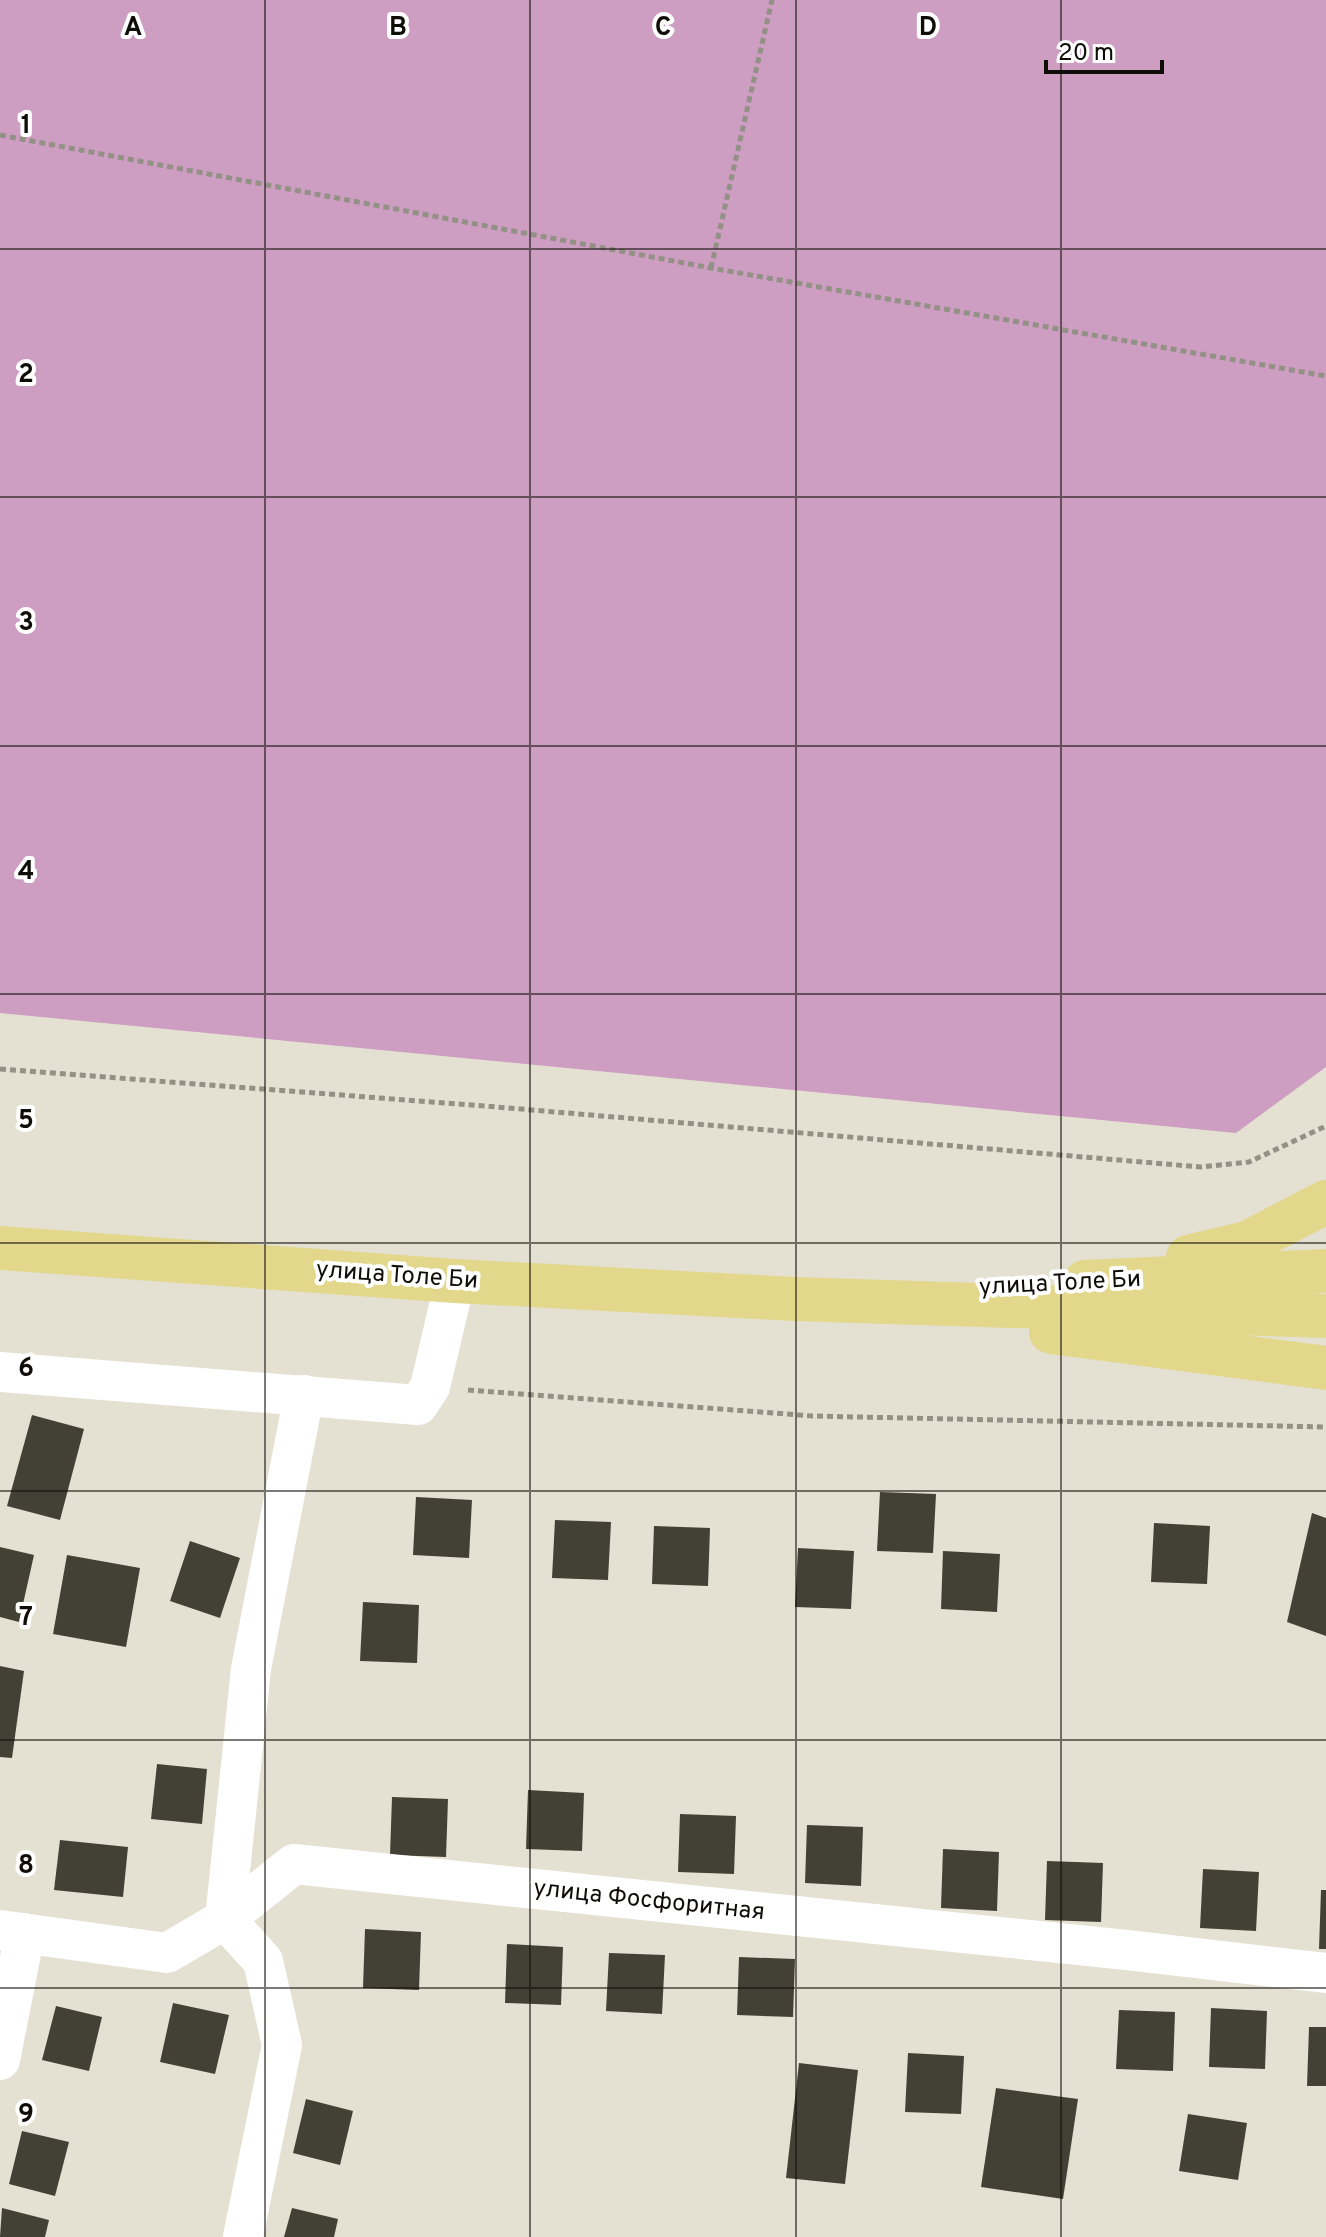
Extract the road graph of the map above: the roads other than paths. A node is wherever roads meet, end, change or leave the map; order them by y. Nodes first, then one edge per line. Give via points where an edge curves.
1 (1326, 1202) edge
2 (0, 1248) edge
3 (1326, 1271) edge
4 (455, 1281) junction
5 (1074, 1283) junction
6 (795, 1299) junction
7 (1326, 1316) edge
8 (1326, 1368) edge
9 (0, 1372) edge
10 (304, 1395) junction
11 (225, 1919) junction
12 (13, 1931) edge
13 (1326, 1973) edge
14 (0, 2060) edge
15 (243, 2237) edge

1 - 5 main road via 1247,1243
2 - 4 main road, улица Толе Би
3 - 5 main road, улица Толе Би
4 - 6 main road, улица Толе Би
4 - 10 street via 430,1387 418,1405
5 - 6 main road, улица Толе Би
6 - 7 main road, улица Толе Би
6 - 8 main road
9 - 10 street
10 - 11 street via 251,1669
11 - 12 street, улица Фосфоритная via 167,1953
11 - 13 street, улица Фосфоритная via 294,1864
11 - 15 street via 263,1961 282,2045
12 - 14 street

